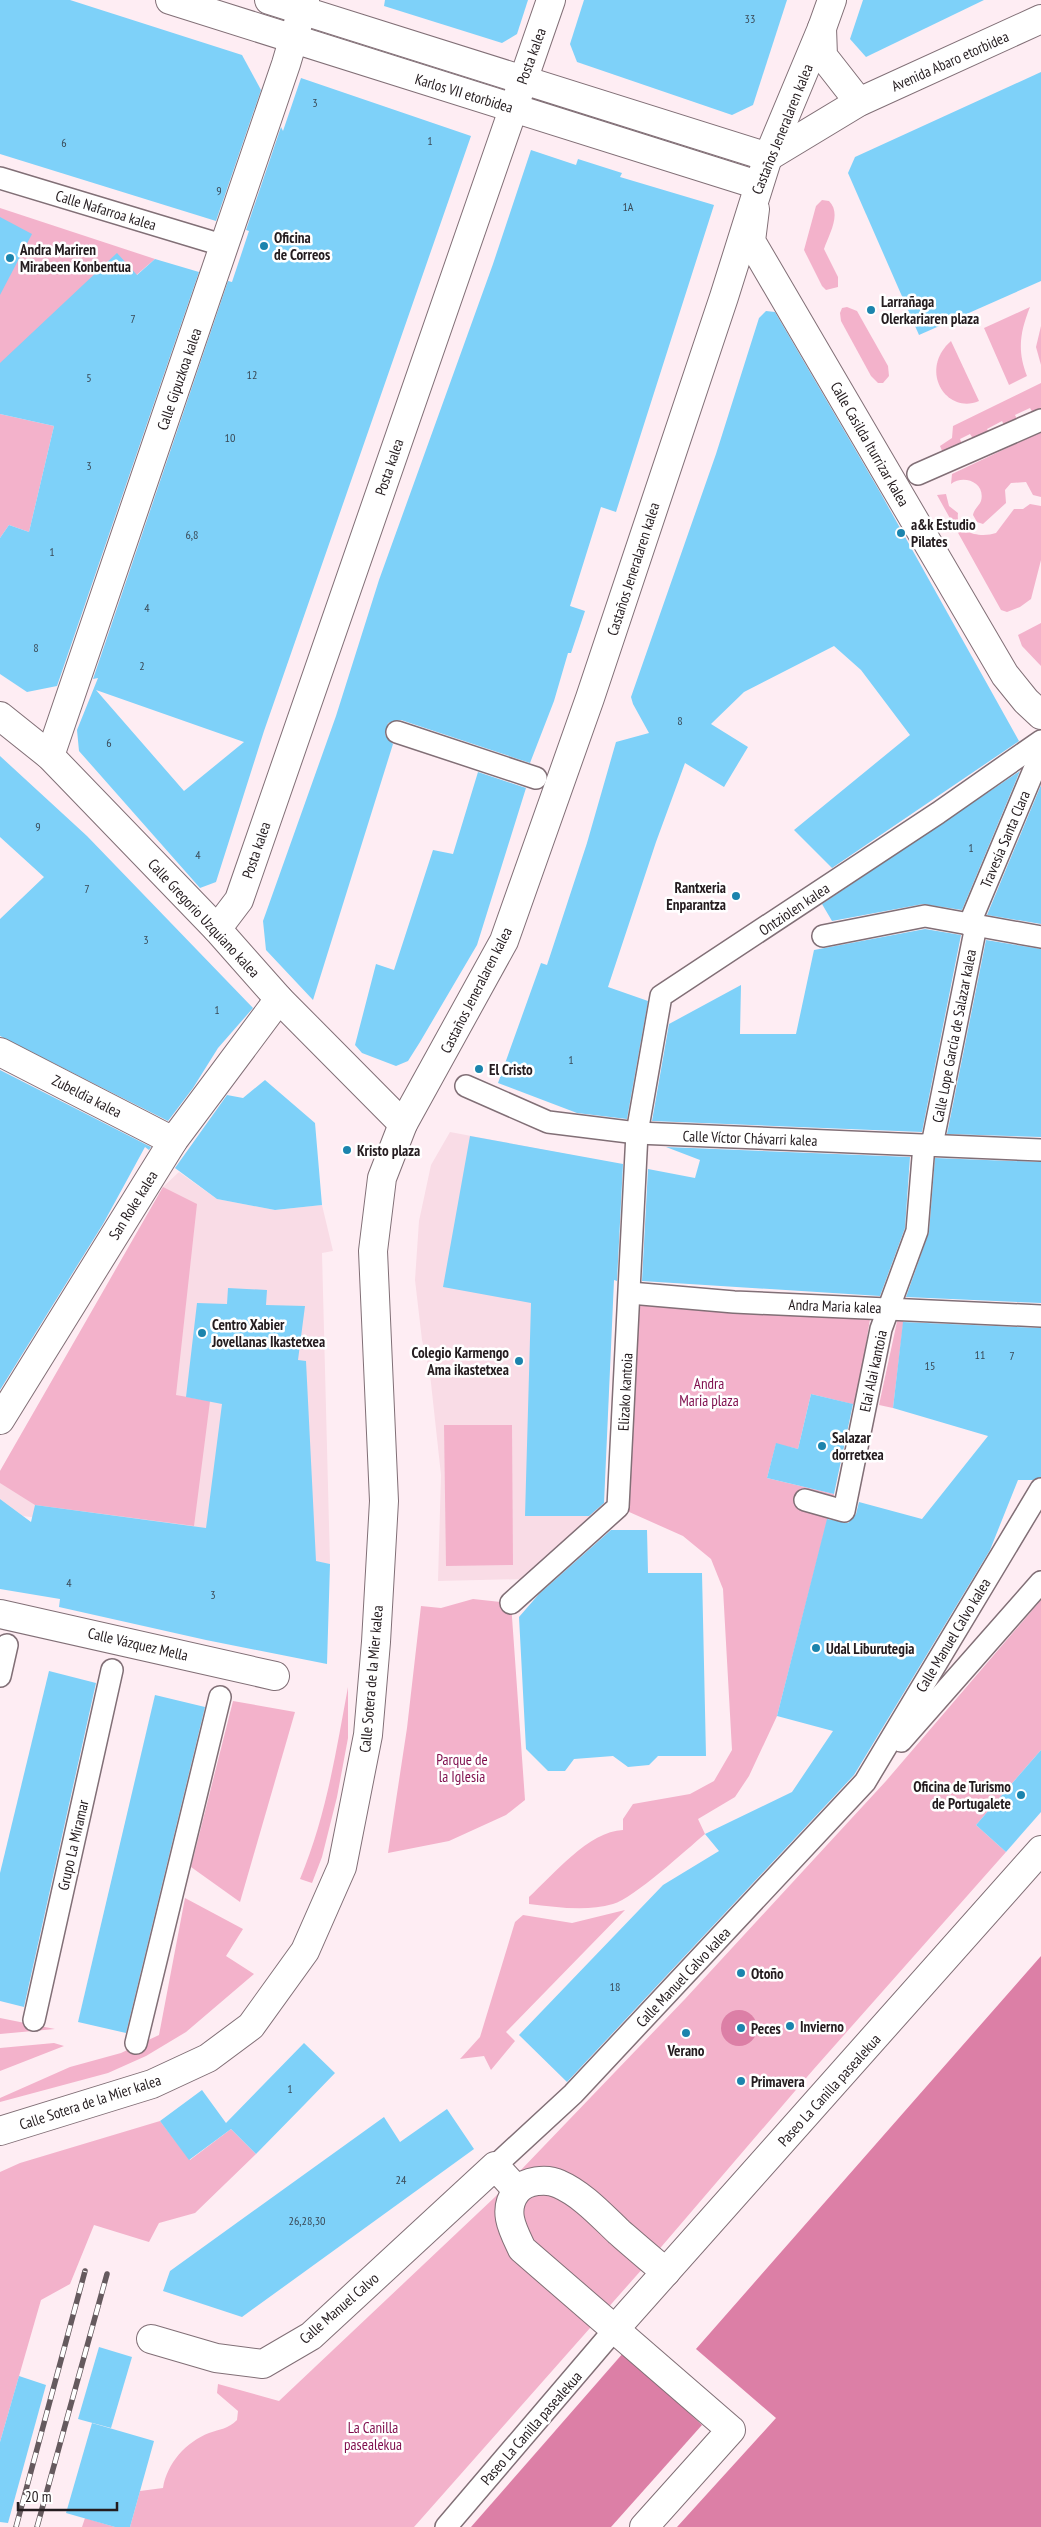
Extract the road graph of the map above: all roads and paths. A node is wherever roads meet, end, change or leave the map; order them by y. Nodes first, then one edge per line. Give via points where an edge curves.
1 (170, 0) edge
2 (269, 0) edge
3 (551, 0) edge
4 (832, 0) edge
5 (303, 5) edge
6 (1041, 19) edge
7 (822, 28) junction
8 (293, 39) junction
9 (523, 80) junction
10 (859, 102) junction
11 (513, 108) junction
12 (768, 157) junction
13 (0, 178) edge
14 (758, 186) junction
15 (212, 242) dead end
16 (1041, 420) edge
17 (918, 474) dead end
18 (1041, 714) edge
19 (0, 716) edge
20 (397, 732) dead end
21 (1041, 742) edge
22 (1041, 753) edge
23 (50, 756) junction
24 (536, 778) dead end
25 (972, 925) junction
26 (217, 929) junction
27 (823, 936) dead end
28 (1041, 937) edge
29 (279, 999) junction
30 (0, 1052) edge
31 (466, 1086) dead end
32 (403, 1124) junction
33 (637, 1133) junction
34 (173, 1141) junction
35 (928, 1145) junction
36 (1041, 1150) edge
37 (630, 1293) junction
38 (887, 1308) junction
39 (1041, 1316) edge
40 (0, 1420) edge
41 (1041, 1489) edge
42 (805, 1500) dead end
43 (1041, 1582) edge
44 (511, 1603) dead end
45 (0, 1614) edge
46 (7, 1645) dead end
47 (112, 1670) dead end
48 (0, 1676) edge
49 (275, 1676) dead end
50 (220, 1697) dead end
51 (865, 1782) junction
52 (1041, 1850) edge
53 (34, 2020) dead end
54 (136, 2043) dead end
55 (0, 2131) edge
56 (496, 2166) junction
57 (517, 2190) junction
58 (666, 2272) junction
59 (615, 2329) junction
60 (151, 2339) dead end
61 (446, 2527) edge
62 (644, 2527) edge

1 - 8 street, Karlos VII etorbidea
2 - 5 street, Karlos VII etorbidea
3 - 9 street, Posta kalea
4 - 7 street, Castaños Jeneralaren kalea
5 - 8 street, Calle Gipuzkoa kalea
5 - 9 street, Karlos VII etorbidea
6 - 10 street, Avenida Abaro etorbidea
7 - 10 street via 823,56
7 - 12 street, Castaños Jeneralaren kalea
8 - 11 street, Karlos VII etorbidea
8 - 23 street, Calle Gipuzkoa kalea
9 - 11 street, Posta kalea
9 - 12 street, Karlos VII etorbidea
10 - 12 street, Avenida Abaro etorbidea
10 - 14 street, Avenida Abaro etorbidea
11 - 14 street, Karlos VII etorbidea
11 - 26 street, Posta kalea via 239,900
12 - 14 street, Castaños Jeneralaren kalea
13 - 15 street, Calle Nafarroa kalea
14 - 18 street, Calle Casilda Iturrizar kalea via 751,240 1005,675
14 - 32 street, Castaños Jeneralaren kalea via 596,679 504,941
16 - 17 street
19 - 23 street, Calle Gregorio Uzquiano kalea
20 - 24 street
21 - 33 street, Ontziolen kalea via 661,996
22 - 25 street, Travesía Santa Clara
23 - 26 street, Calle Gregorio Uzquiano kalea
25 - 27 street via 925,916
25 - 28 street
25 - 35 street, Calle Lope García de Salazar kalea
26 - 29 street, Calle Gregorio Uzquiano kalea
29 - 32 street, Calle Gregorio Uzquiano kalea
29 - 34 street, San Roke kalea
30 - 34 street, Zubeldia kalea
31 - 33 street, Calle Víctor Chávarri kalea via 548,1122
32 - 55 street, Calle Sotera de la Mier kalea via 382,1178 373,1252 384,1501 368,1735 342,1867 306,1951 251,2026 208,2058 152,2084
33 - 35 street, Calle Víctor Chávarri kalea
33 - 37 street, Elizako kantoia
34 - 40 street, San Roke kalea
35 - 36 street, Calle Víctor Chávarri kalea
35 - 38 street, Elai Alai kantoia via 916,1231
37 - 38 street, Andra Maria kalea via 734,1302
37 - 44 street, Elizako kantoia via 618,1507
38 - 39 street, Andra Maria kalea
38 - 42 street, Elai Alai kantoia via 844,1511
41 - 51 street, Calle Manuel Calvo kalea
43 - 51 street, Calle Manuel Calvo kalea
45 - 49 street, Calle Vázquez Mella
46 - 48 street
47 - 53 street, Grupo La Miramar
50 - 54 street
51 - 56 street, Calle Manuel Calvo kalea via 573,2094
52 - 58 street, Paseo La Canilla pasealekua
56 - 57 street
56 - 60 street, Calle Manuel Calvo via 311,2336 263,2364 216,2358
57 - 58 street via 544,2180 558,2183 588,2203
57 - 59 street via 509,2220 522,2249
58 - 59 street, Paseo La Canilla pasealekua
59 - 61 street, Paseo La Canilla pasealekua
59 - 62 street via 731,2430

